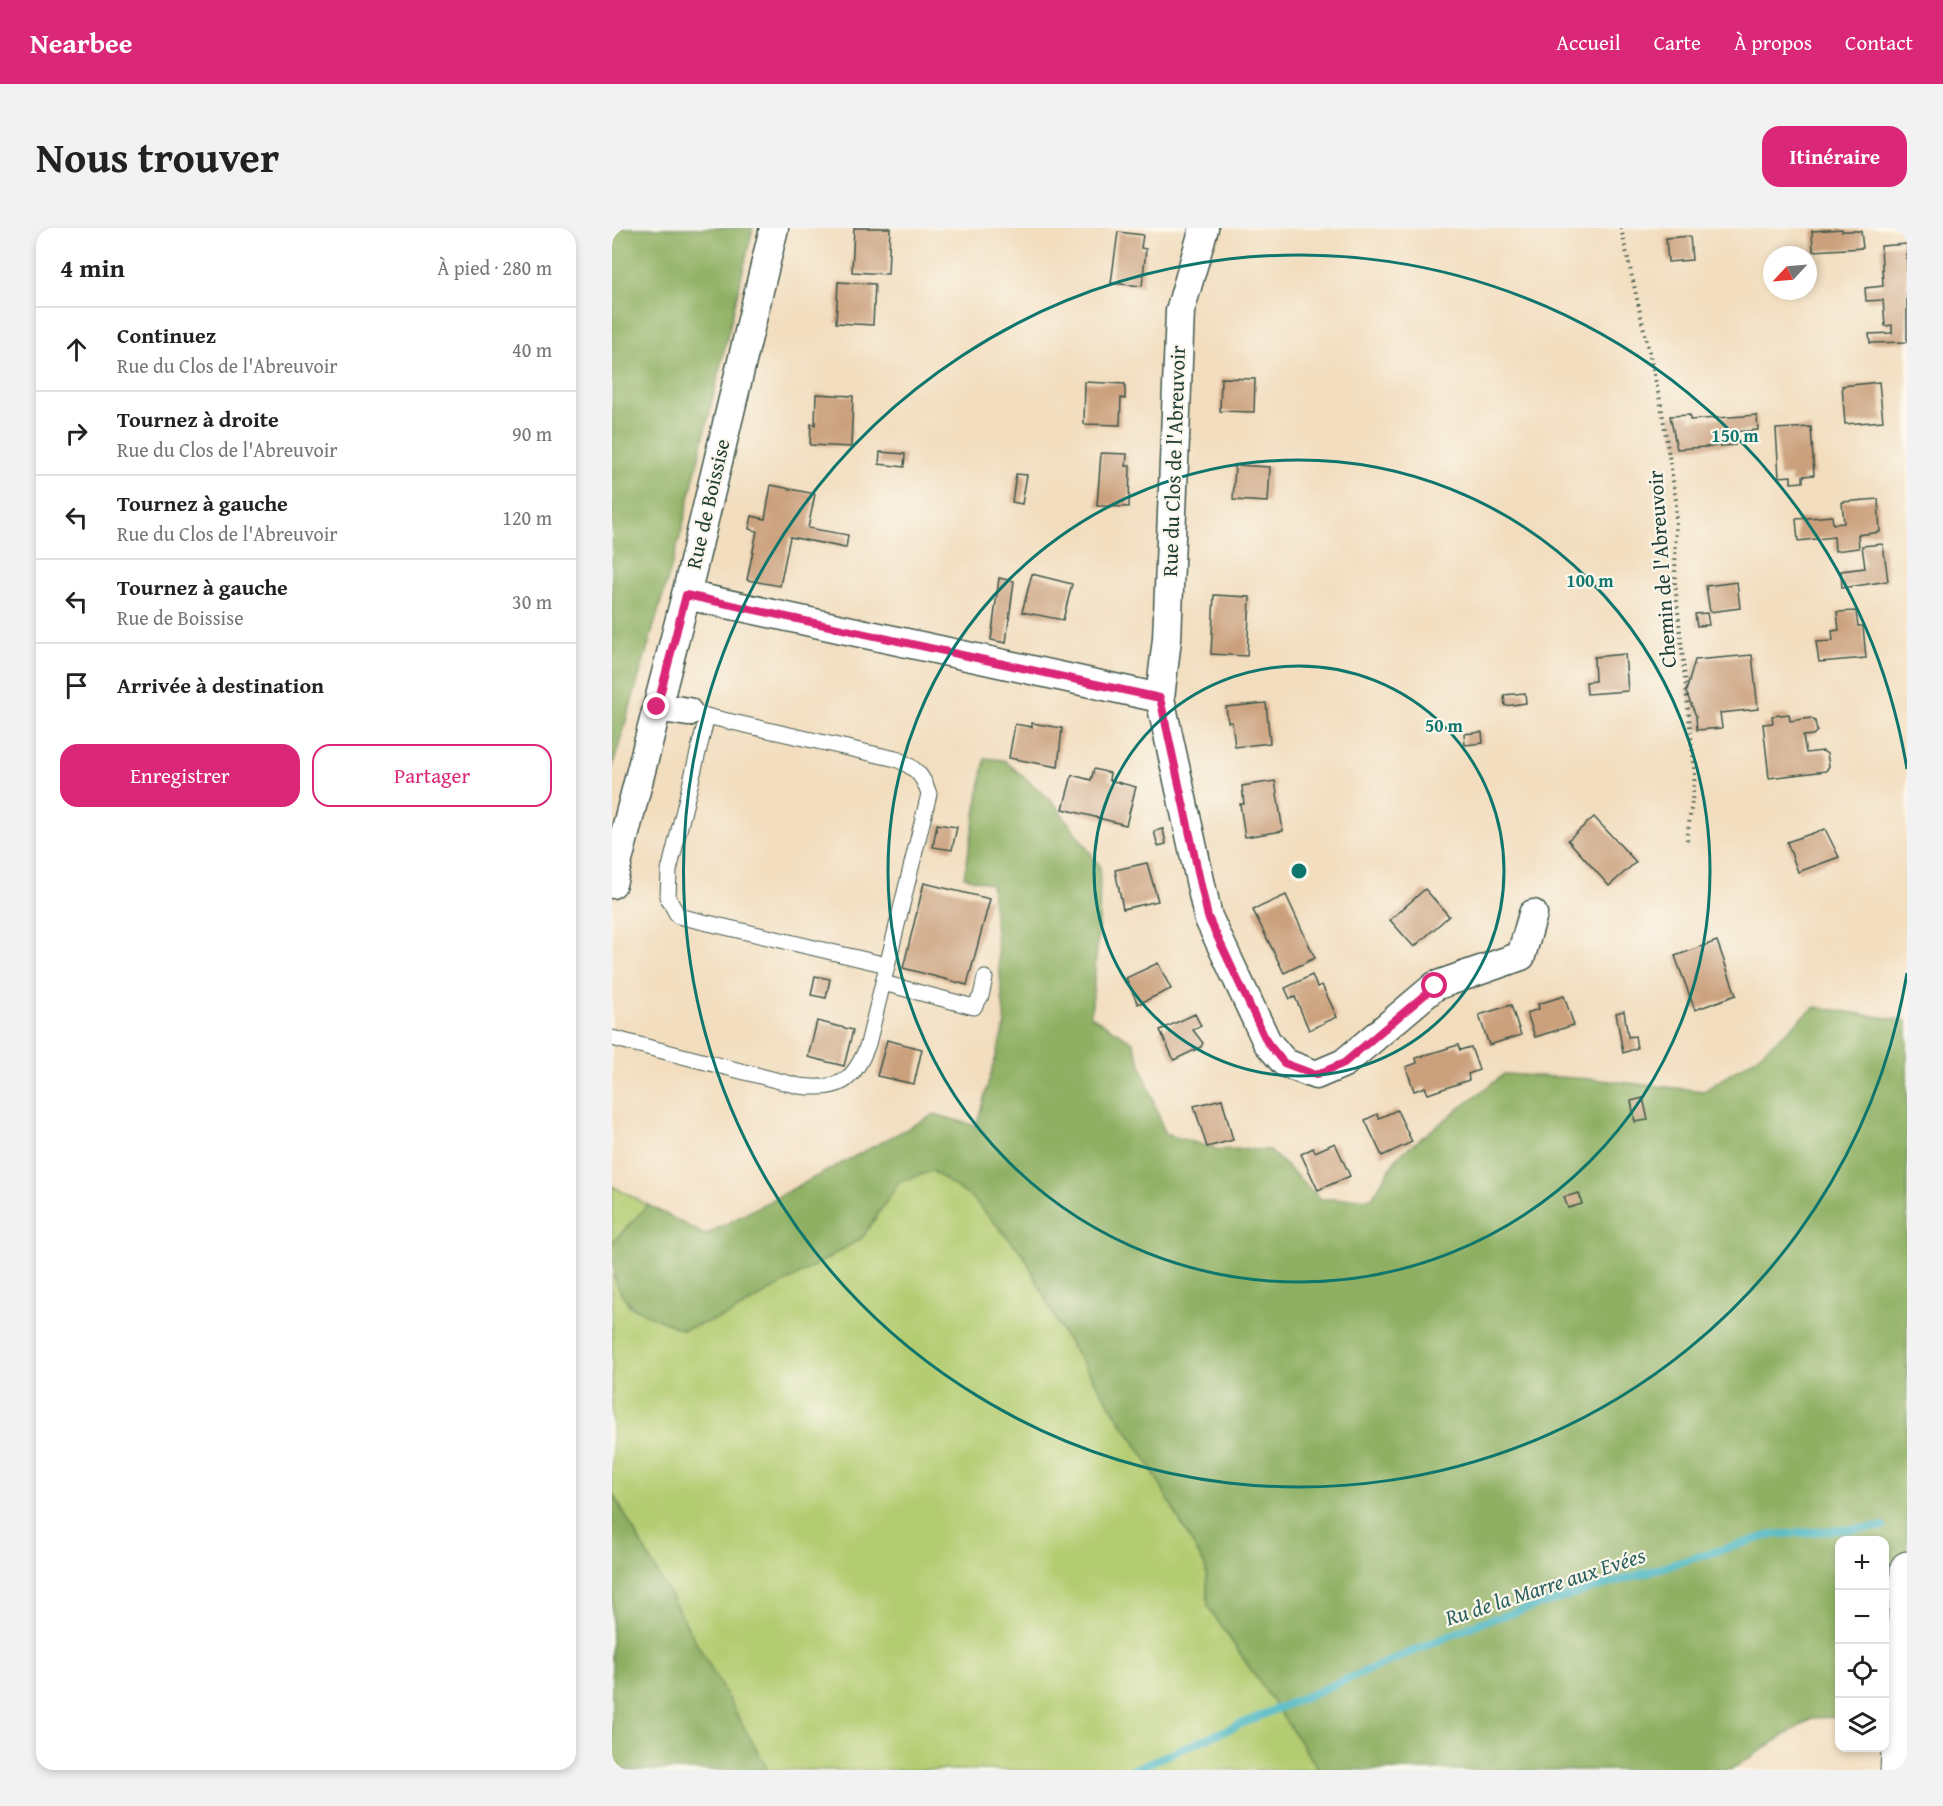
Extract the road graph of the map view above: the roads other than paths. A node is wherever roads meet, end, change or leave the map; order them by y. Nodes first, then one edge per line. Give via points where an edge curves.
1 (774, 228) edge
2 (1204, 228) edge
3 (686, 595) junction
4 (1160, 698) junction
5 (657, 707) junction
6 (698, 714) junction
7 (612, 884) edge
8 (1533, 914) dead end
9 (887, 965) junction
10 (985, 978) dead end
11 (883, 983) junction
12 (612, 1038) edge
13 (1907, 1568) edge
14 (1897, 1770) edge

1 - 3 street, Rue de Boissise
2 - 4 street, Rue du Clos de l'Abreuvoir via 1180,311 1167,639
3 - 4 street
3 - 5 street, Rue de Boissise
4 - 8 street, Rue du Clos de l'Abreuvoir via 1208,917 1267,1042 1284,1063 1316,1075 1344,1063 1435,986 1521,956
5 - 6 street
5 - 7 street, Rue de Boissise
6 - 9 lane via 669,872 668,898 678,916
6 - 9 lane via 896,759 914,767 925,780 929,794
9 - 11 lane
10 - 11 lane via 974,1007
11 - 12 lane via 860,1065 838,1084 823,1089
13 - 14 main road

